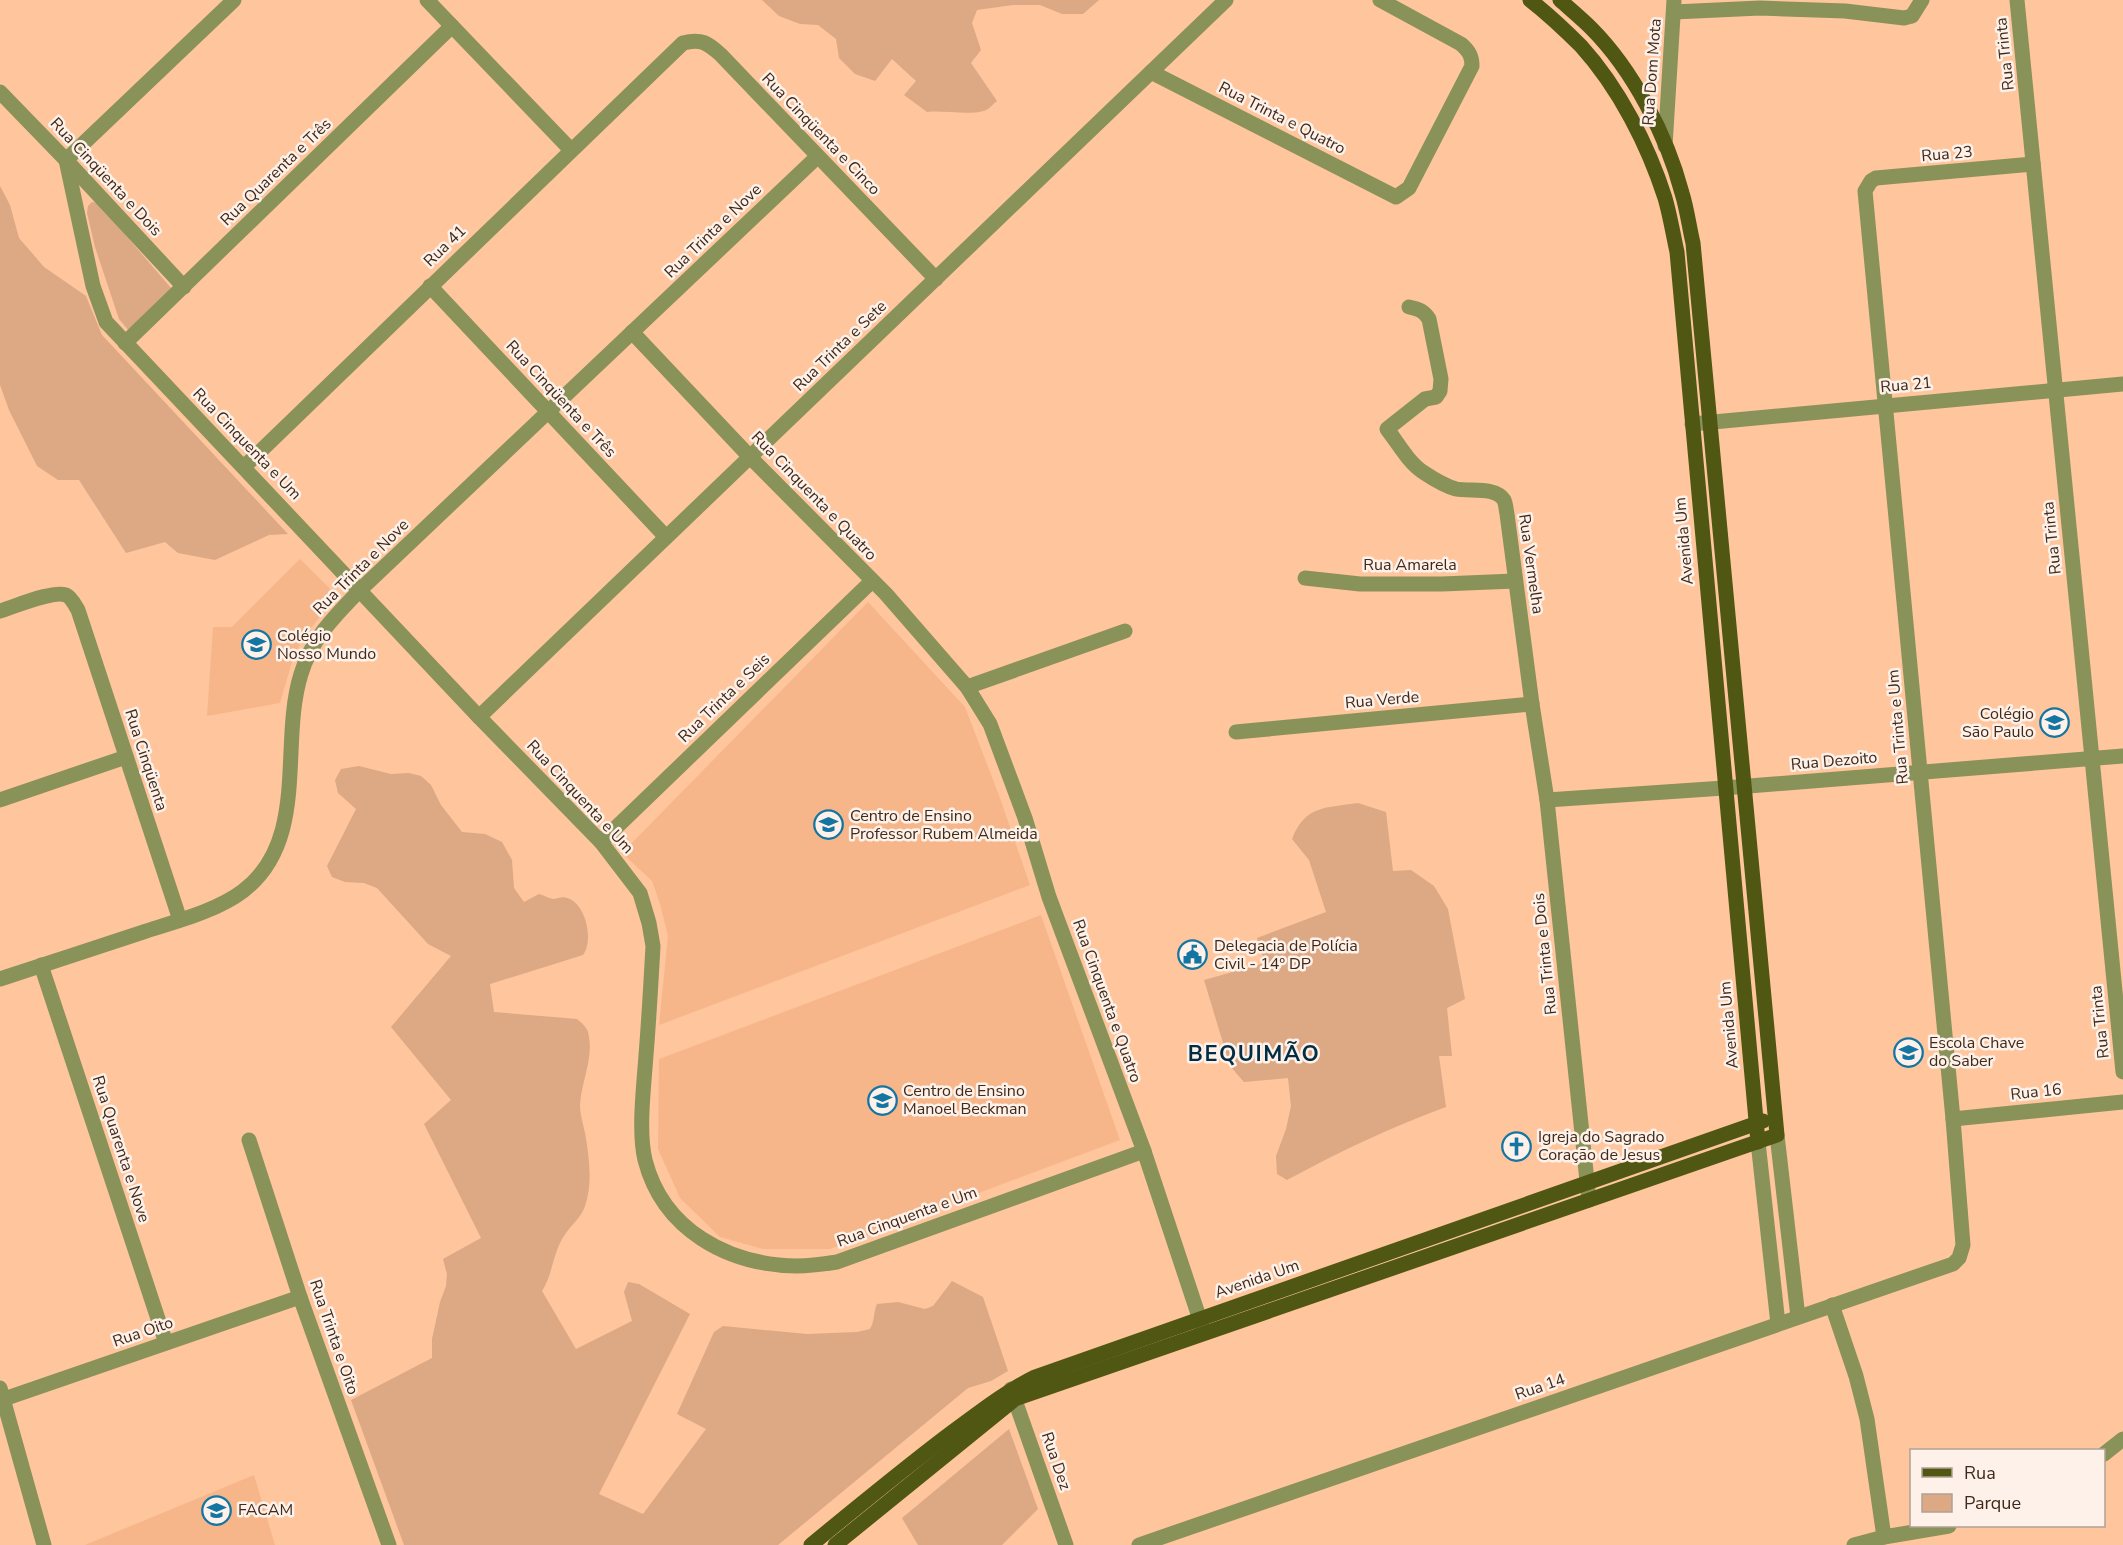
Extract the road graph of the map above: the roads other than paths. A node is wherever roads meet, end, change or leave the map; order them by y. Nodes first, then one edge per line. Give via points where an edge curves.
1 (234, 0) edge
2 (427, 0) edge
3 (1226, 0) edge
4 (1380, 0) edge
5 (1530, 0) edge
6 (1560, 0) edge
7 (1922, 0) edge
8 (2017, 0) edge
9 (1674, 6) edge
10 (452, 26) junction
11 (673, 52) joint
12 (1151, 72) junction
13 (0, 92) edge
14 (1665, 146) junction
15 (571, 150) junction
16 (817, 157) junction
17 (66, 160) junction
18 (2033, 164) junction
19 (1867, 186) joint
20 (936, 279) junction
21 (430, 286) junction
22 (184, 287) junction
23 (1410, 307) dead end
24 (632, 332) junction
25 (125, 344) junction
26 (2123, 384) edge
27 (2056, 390) junction
28 (1886, 405) junction
29 (549, 411) junction
30 (1710, 422) junction
31 (1692, 424) junction
32 (750, 456) junction
33 (244, 467) junction
34 (666, 537) junction
35 (1305, 578) dead end
36 (872, 580) junction
37 (1515, 580) junction
38 (361, 590) junction
39 (0, 611) edge
40 (1125, 631) dead end
41 (967, 687) junction
42 (1532, 704) junction
43 (479, 717) junction
44 (1236, 732) dead end
45 (2123, 756) edge
46 (126, 757) junction
47 (2092, 759) junction
48 (1920, 773) junction
49 (1744, 786) junction
50 (1725, 788) junction
51 (0, 800) edge
52 (1547, 800) junction
53 (601, 842) junction
54 (180, 920) junction
55 (2117, 944) edge
56 (41, 965) junction
57 (0, 979) edge
58 (2123, 1072) edge
59 (2123, 1102) edge
60 (1775, 1117) junction
61 (1953, 1119) junction
62 (1756, 1123) junction
63 (1777, 1135) junction
64 (249, 1140) dead end
65 (1758, 1142) junction
66 (1144, 1151) junction
67 (1587, 1182) junction
68 (1589, 1200) junction
69 (1953, 1263) joint
70 (300, 1297) junction
71 (1832, 1305) junction
72 (1798, 1317) junction
73 (1778, 1324) junction
74 (1202, 1325) junction
75 (166, 1343) junction
76 (1013, 1394) junction
77 (1, 1397) edge
78 (2122, 1445) edge
79 (2105, 1453) edge
80 (1946, 1527) edge
81 (1884, 1537) junction
82 (1914, 1538) edge
83 (44, 1545) edge
84 (388, 1545) edge
85 (811, 1545) edge
86 (835, 1545) edge
87 (1066, 1545) edge
88 (1139, 1545) edge
89 (1854, 1545) edge

1 - 17 street
2 - 10 street
3 - 12 street, Rua Trinta e Sete
4 - 12 street, Rua Trinta e Quatro via 1461,44 1472,57 1472,66 1410,188 1396,196
5 - 31 main road, Avenida Um via 1582,47 1602,73 1632,120 1652,163 1677,252
6 - 14 main road via 1592,29 1618,61 1642,96
7 - 9 street via 1912,16 1904,18 1845,11
8 - 18 street, Rua Trinta
9 - 14 street, Rua Dom Mota
10 - 15 street
10 - 22 street, Rua Quarenta e Três
11 - 15 street, Rua 41
11 - 16 street, Rua Cinqüenta e Cinco via 696,39 709,44
12 - 20 street, Rua Trinta e Sete
13 - 17 street, Rua Cinqüenta e Dois
14 - 30 main road via 1682,192 1693,243
15 - 21 street, Rua 41
16 - 20 street, Rua Cinqüenta e Cinco
16 - 24 street, Rua Trinta e Nove
17 - 22 street, Rua Cinqüenta e Dois
17 - 25 street, Rua Cinquenta e Um via 93,286 106,322
18 - 19 street, Rua 23 via 1876,178
18 - 27 street, Rua Trinta
19 - 28 street, Rua Trinta e Um
20 - 32 street, Rua Trinta e Sete
21 - 29 street, Rua Cinqüenta e Três
21 - 33 street, Rua 41
22 - 25 street, Rua Quarenta e Três
23 - 37 street, Rua Vermelha via 1429,319 1442,380 1440,391 1387,429 1423,472 1453,488 1484,490 1504,500
24 - 29 street, Rua Trinta e Nove
24 - 32 street, Rua Cinquenta e Quatro
25 - 33 street, Rua Cinquenta e Um
26 - 27 street, Rua 21
27 - 28 street, Rua 21
27 - 47 street, Rua Trinta
28 - 30 street, Rua 21
28 - 48 street, Rua Trinta e Um
29 - 34 street, Rua Cinqüenta e Três
29 - 38 street, Rua Trinta e Nove
30 - 31 street, Rua 21
30 - 49 main road
31 - 50 main road, Avenida Um
32 - 34 street, Rua Trinta e Sete
32 - 36 street, Rua Cinquenta e Quatro
33 - 38 street, Rua Cinquenta e Um
34 - 43 street, Rua Trinta e Sete
35 - 37 street, Rua Amarela via 1360,584
36 - 41 street, Rua Cinquenta e Quatro
36 - 53 street, Rua Trinta e Seis
37 - 42 street, Rua Vermelha
38 - 43 street, Rua Cinquenta e Um
38 - 54 street, Rua Trinta e Nove via 314,642 301,674 294,708 286,815 271,861 243,892
39 - 46 street, Rua Cinqüenta via 55,594 71,600 78,610
40 - 41 street
41 - 66 street, Rua Cinquenta e Quatro via 990,724 1049,897
42 - 44 street, Rua Verde
42 - 52 street, Rua Trinta e Dois
43 - 53 street, Rua Cinquenta e Um
45 - 47 street, Rua Dezoito
46 - 51 street
46 - 54 street, Rua Cinqüenta
47 - 48 street, Rua Dezoito
47 - 55 street, Rua Trinta
48 - 49 street, Rua Dezoito
48 - 61 street, Rua Trinta e Um
49 - 50 street, Rua Dezoito
49 - 60 main road
50 - 52 street, Rua Dezoito
50 - 62 main road, Avenida Um
52 - 67 street, Rua Trinta e Dois
53 - 66 street, Rua Cinquenta e Um via 640,893 649,923 652,946 642,1114 645,1159 659,1196 675,1217 723,1252 763,1263 797,1266 837,1262
54 - 56 street, Rua Trinta e Nove
55 - 58 street, Rua Trinta
56 - 57 street, Rua Trinta e Nove
56 - 75 street, Rua Quarenta e Nove
59 - 61 street, Rua 16
60 - 62 main road, Avenida Um
60 - 63 main road
61 - 69 street, Rua Trinta e Um via 1963,1245
62 - 65 main road, Avenida Um
62 - 67 main road, Avenida Um
63 - 65 main road, Avenida Um
63 - 72 street
64 - 70 street, Rua Trinta e Oito
65 - 68 main road, Avenida Um
65 - 73 street, Avenida Um
66 - 74 street, Rua Cinquenta e Quatro
67 - 68 street, Rua Trinta e Dois
67 - 74 main road, Avenida Um
68 - 74 main road, Avenida Um
69 - 71 street, Rua 14
70 - 75 street, Rua Oito
70 - 84 street, Rua Trinta e Oito
71 - 72 street, Rua 14
71 - 81 street via 1867,1419
72 - 73 street, Rua 14
73 - 88 street, Rua 14
74 - 76 main road, Avenida Um via 1035,1377
75 - 77 street, Rua Oito
76 - 85 main road, Avenida Um via 894,1477
76 - 86 main road, Avenida Um
76 - 87 street, Rua Dez
77 - 83 street
78 - 79 street
80 - 82 street
81 - 82 street
81 - 89 street

